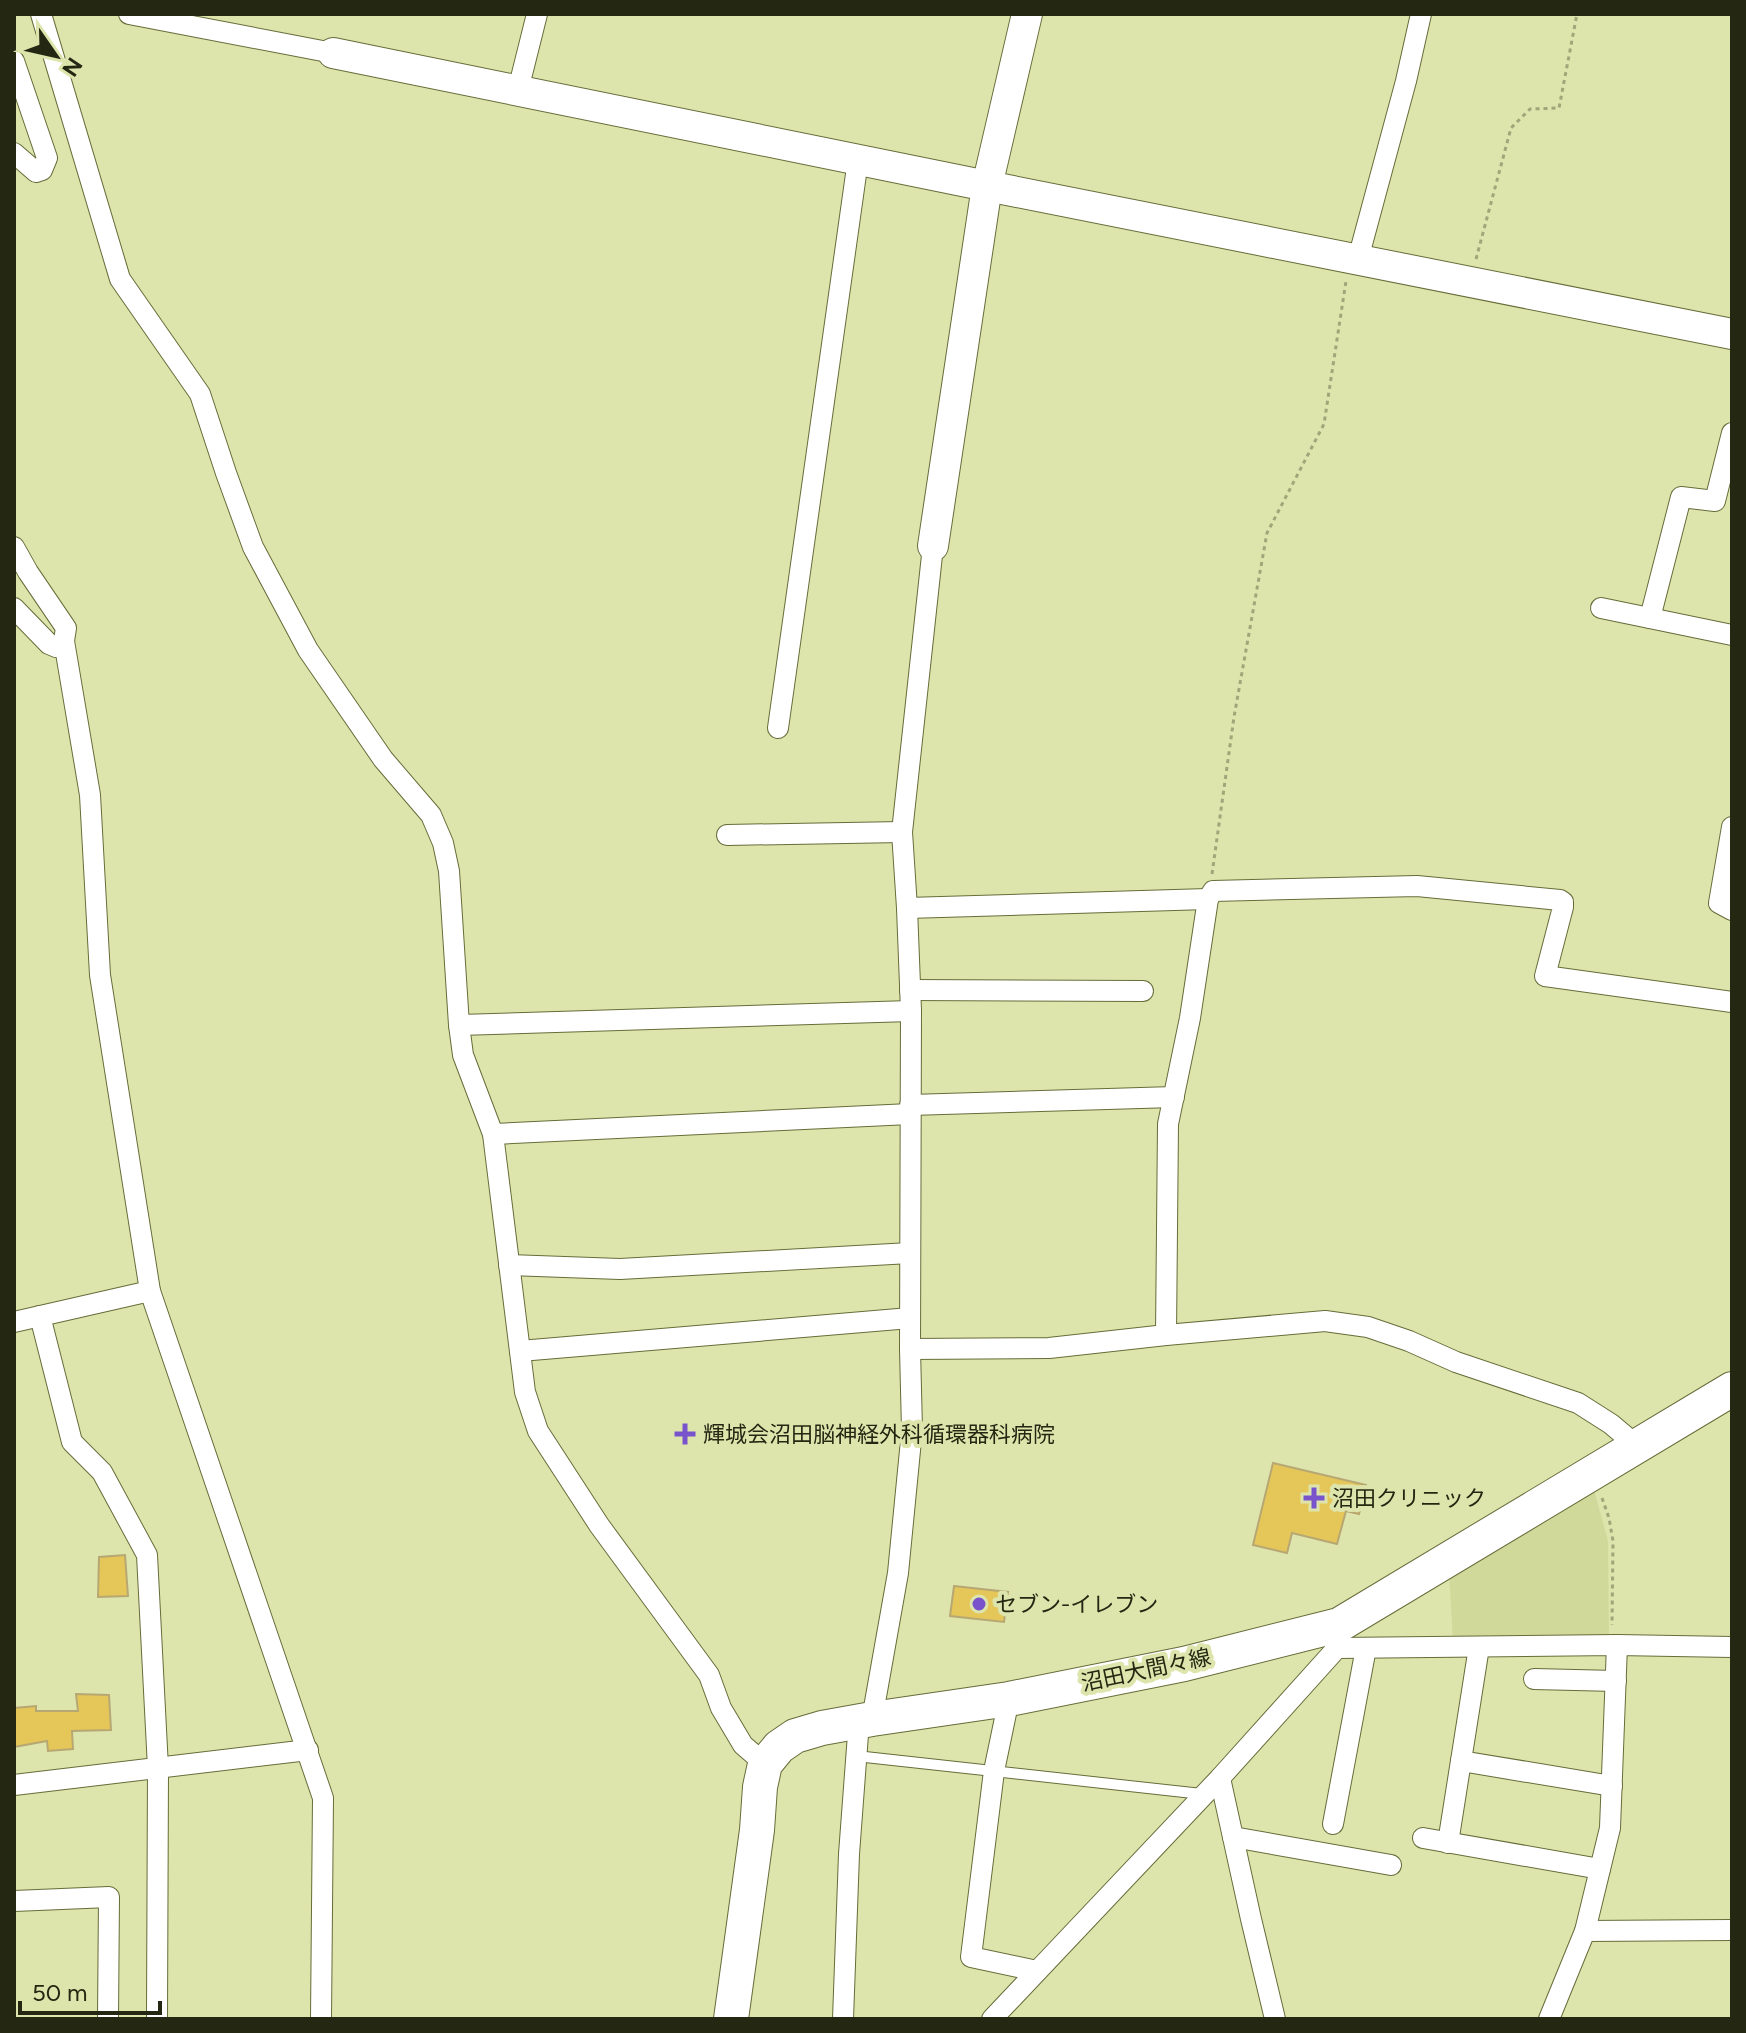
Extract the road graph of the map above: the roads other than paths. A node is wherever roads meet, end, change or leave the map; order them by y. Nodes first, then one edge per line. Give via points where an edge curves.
1 (41, 14) edge
2 (129, 14) edge
3 (537, 14) edge
4 (1027, 14) edge
5 (1421, 14) edge
6 (333, 53) joint
7 (14, 61) edge
8 (518, 90) junction
9 (14, 153) edge
10 (858, 160) junction
11 (987, 186) junction
12 (1354, 258) junction
13 (1732, 334) edge
14 (1732, 433) edge
15 (933, 546) joint
16 (14, 547) edge
17 (14, 608) edge
18 (1601, 608) dead end
19 (1650, 618) junction
20 (1732, 635) edge
21 (64, 641) junction
22 (778, 728) dead end
23 (1732, 827) edge
24 (902, 832) junction
25 (727, 835) dead end
26 (1208, 899) junction
27 (907, 908) junction
28 (1732, 910) edge
29 (910, 990) junction
30 (1143, 991) dead end
31 (1732, 1002) edge
32 (911, 1011) junction
33 (459, 1025) junction
34 (1174, 1097) junction
35 (910, 1110) junction
36 (493, 1134) junction
37 (910, 1253) junction
38 (509, 1265) junction
39 (150, 1291) junction
40 (40, 1316) junction
41 (910, 1318) junction
42 (14, 1322) edge
43 (1166, 1335) junction
44 (910, 1349) junction
45 (520, 1351) junction
46 (1732, 1389) edge
47 (1637, 1446) junction
48 (1338, 1636) junction
49 (1615, 1645) junction
50 (1479, 1647) junction
51 (1732, 1647) edge
52 (1366, 1648) junction
53 (1534, 1679) dead end
54 (1616, 1681) junction
55 (1009, 1699) junction
56 (865, 1720) junction
57 (308, 1750) junction
58 (856, 1756) junction
59 (1461, 1761) junction
60 (765, 1764) junction
61 (158, 1768) junction
62 (994, 1771) junction
63 (1220, 1778) junction
64 (14, 1785) edge
65 (1612, 1786) junction
66 (1204, 1794) junction
67 (1333, 1824) dead end
68 (1233, 1837) junction
69 (1423, 1838) dead end
70 (1448, 1843) junction
71 (1391, 1865) dead end
72 (1600, 1869) junction
73 (14, 1901) edge
74 (1732, 1930) edge
75 (1585, 1931) junction
76 (1037, 1971) junction
77 (108, 2019) edge
78 (157, 2019) edge
79 (321, 2019) edge
80 (731, 2019) edge
81 (843, 2019) edge
82 (992, 2019) edge
83 (1275, 2019) edge
84 (1549, 2019) edge

1 - 33 street via 120,279 200,394 253,547 308,650 383,759 431,815 443,843
2 - 6 street
3 - 8 street
4 - 11 street
5 - 12 street
6 - 8 street
7 - 9 street via 47,158 36,172
8 - 10 street
10 - 11 street
10 - 22 street
11 - 12 street
11 - 15 street
12 - 13 street
14 - 19 street via 1715,501 1681,497
15 - 24 street
16 - 21 street via 66,628
17 - 21 street via 49,644 56,647
18 - 19 street
19 - 20 street
21 - 39 street via 90,795 100,975
23 - 28 street via 1719,903
24 - 25 street
24 - 27 street
26 - 27 street
26 - 31 street via 1213,891 1417,886 1560,900 1563,907 1545,976
26 - 34 street
27 - 29 street
29 - 30 street
29 - 32 street
32 - 33 street
32 - 35 street
33 - 36 street via 463,1055
34 - 35 street
34 - 43 street via 1168,1124
35 - 36 street
35 - 37 street
36 - 38 street
37 - 38 street via 620,1269
37 - 41 street
38 - 45 street
39 - 40 street
39 - 57 street
40 - 42 street
40 - 61 street via 72,1442 102,1472 147,1555
41 - 44 street
41 - 45 street
43 - 44 street via 1049,1348
43 - 47 street via 1325,1321 1368,1327 1578,1403
44 - 56 street via 912,1430 898,1573
45 - 60 street via 525,1392 538,1431 709,1675 743,1745
46 - 47 main road, 沼田大間々線
47 - 48 main road, 沼田大間々線
48 - 52 street
48 - 55 main road, 沼田大間々線
48 - 63 street
49 - 50 street
49 - 51 street
49 - 54 street
50 - 52 street
50 - 59 street
52 - 67 street
53 - 54 street
54 - 65 street
55 - 56 main road, 沼田大間々線
55 - 62 street
56 - 58 street
56 - 60 main road, 沼田大間々線 via 795,1736
57 - 61 street
57 - 79 street via 323,1798
58 - 62 lane
58 - 81 street
59 - 65 street
59 - 70 street
60 - 80 main road
61 - 64 street
61 - 78 street
62 - 66 lane
62 - 76 street via 971,1957
63 - 66 street
63 - 68 street
65 - 72 street via 1610,1828
66 - 76 street
68 - 71 street
68 - 83 street
69 - 70 street
70 - 72 street
72 - 75 street
73 - 77 street via 109,1897
74 - 75 street
75 - 84 street
76 - 82 street

